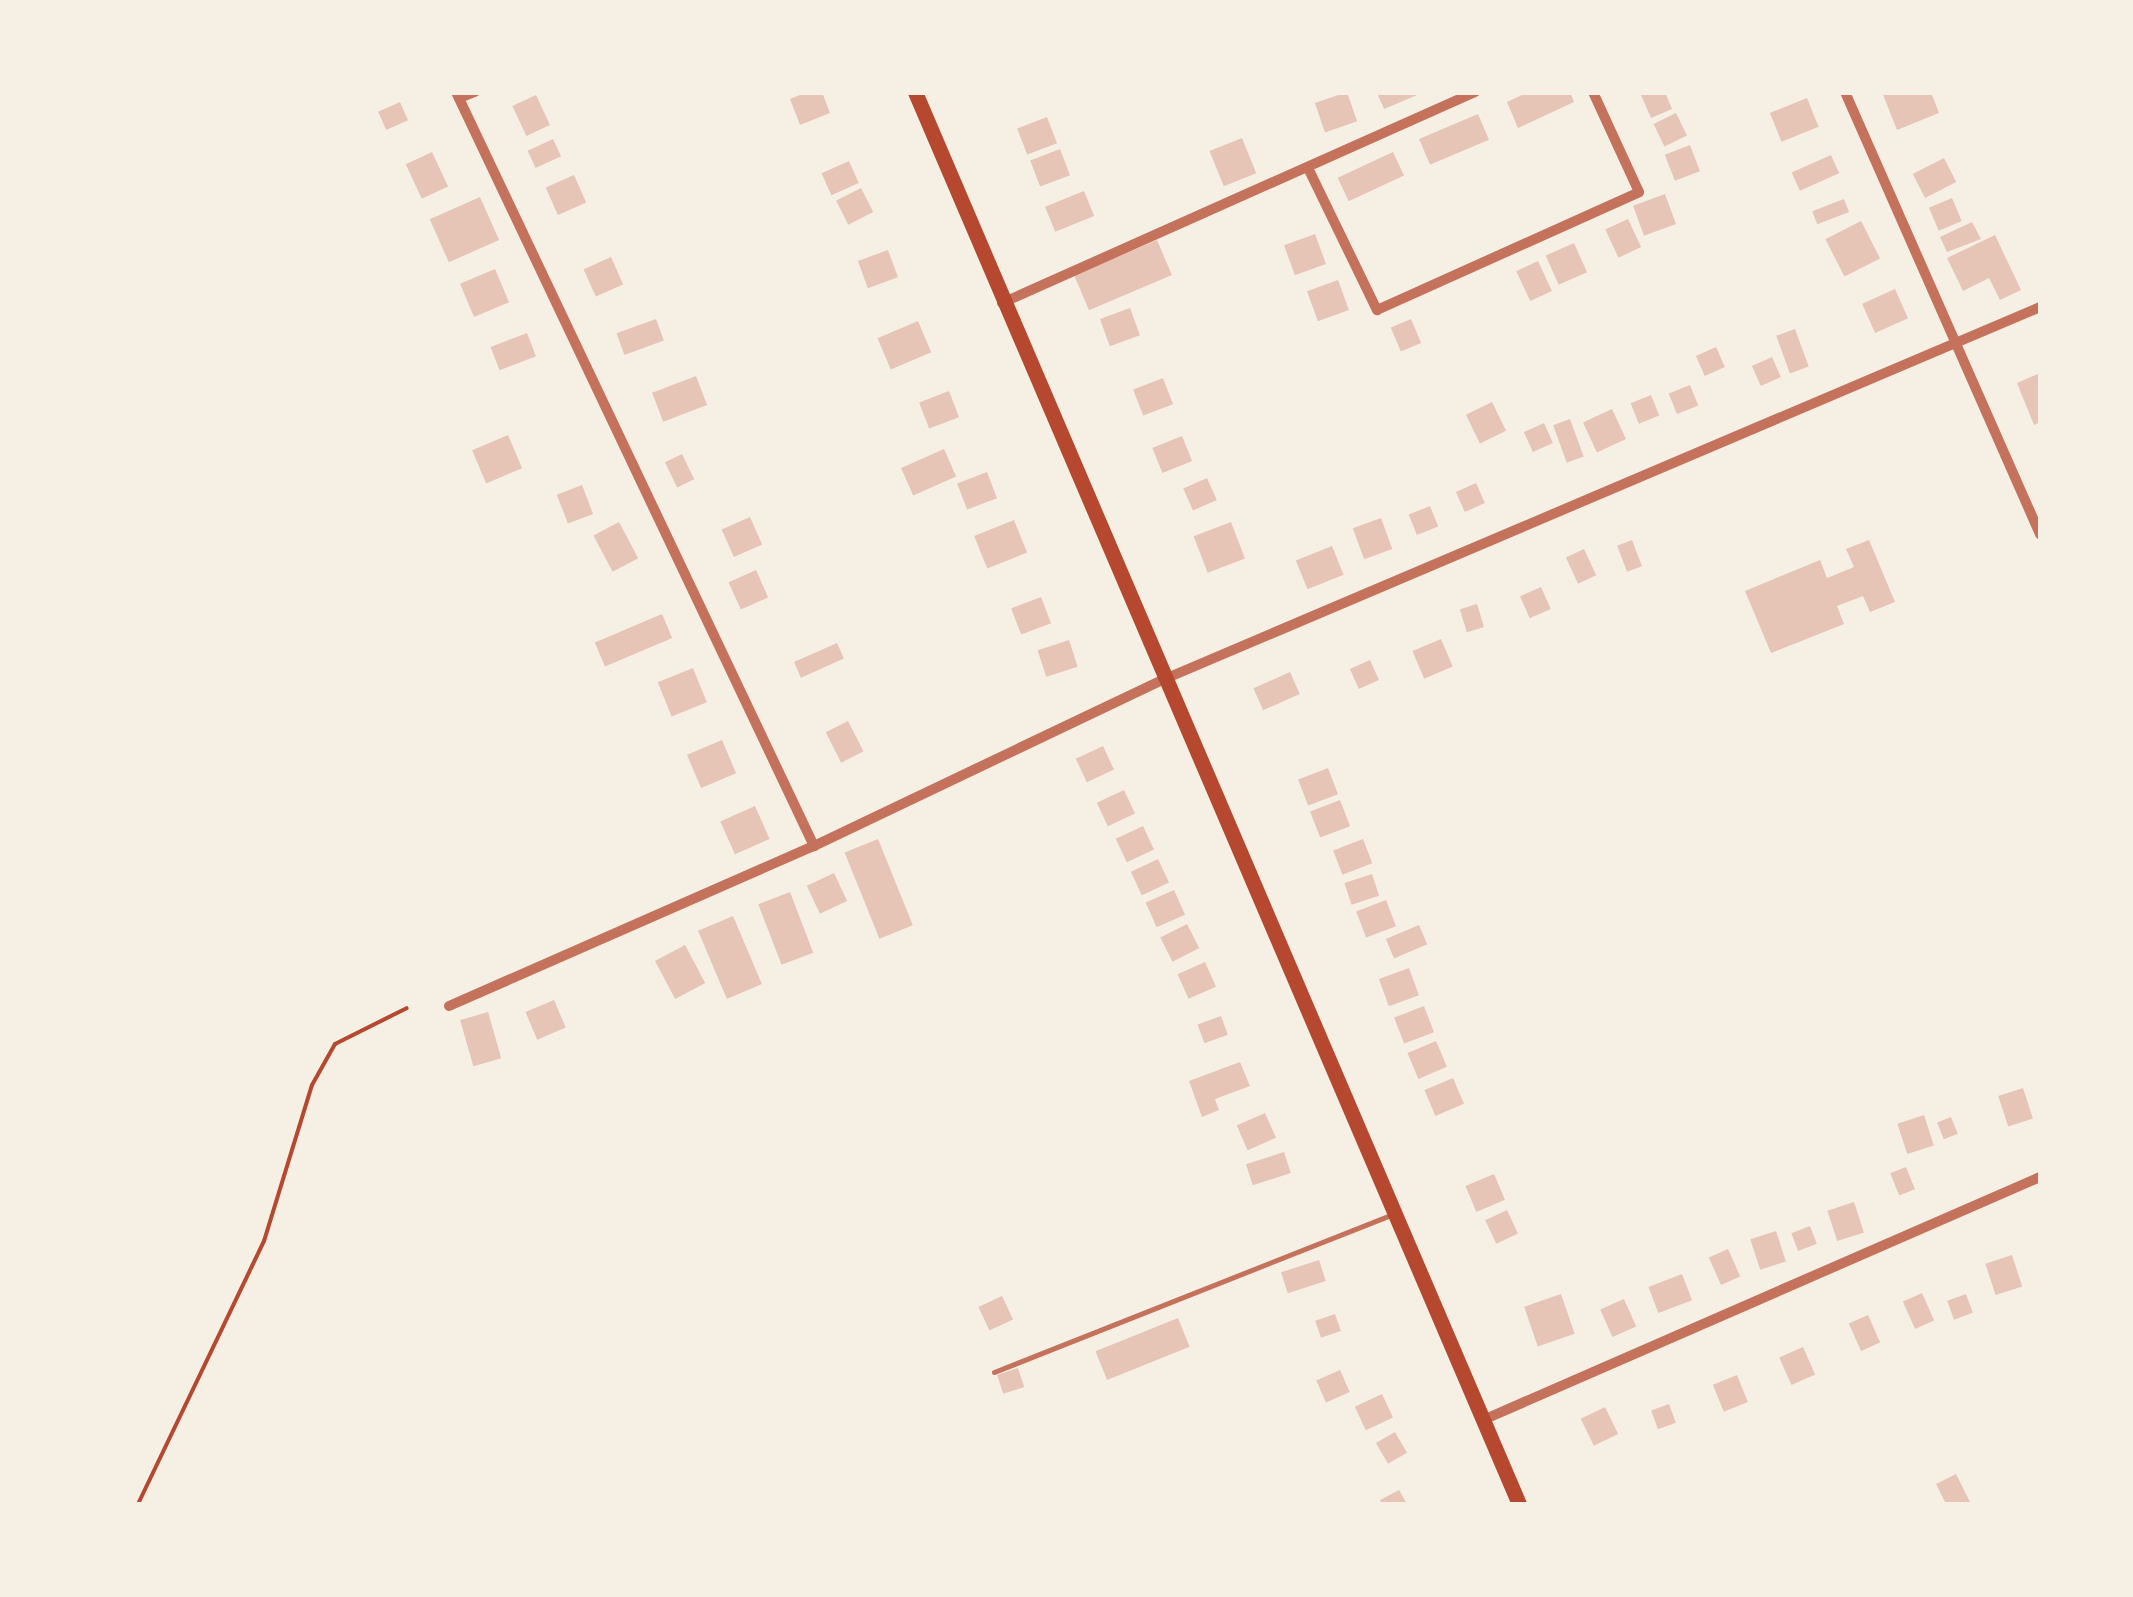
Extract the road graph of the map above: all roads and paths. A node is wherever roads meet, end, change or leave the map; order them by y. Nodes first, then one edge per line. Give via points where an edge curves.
1 (475, 92) edge
2 (914, 92) edge
3 (1475, 92) edge
4 (1593, 92) edge
5 (1845, 92) edge
6 (458, 96) edge
7 (1309, 170) junction
8 (1001, 303) junction
9 (2040, 307) edge
10 (1955, 341) junction
11 (2040, 534) edge
12 (1167, 678) junction
13 (814, 846) junction
14 (449, 1006) dead end
15 (407, 1008) dead end
16 (2040, 1177) edge
17 (1395, 1213) junction
18 (994, 1372) dead end
19 (1483, 1420) junction
20 (138, 1504) edge
21 (1520, 1504) edge

1 - 6 street
2 - 8 main road
3 - 7 street
4 - 7 street via 1639,192 1377,310
5 - 10 street
6 - 13 street
7 - 8 street
8 - 12 main road
9 - 10 street
10 - 11 street
10 - 12 street
12 - 13 street
12 - 17 main road
13 - 14 street
15 - 20 path via 334,1044 312,1085 264,1240
16 - 19 street
17 - 18 lane
17 - 19 main road
19 - 21 main road

